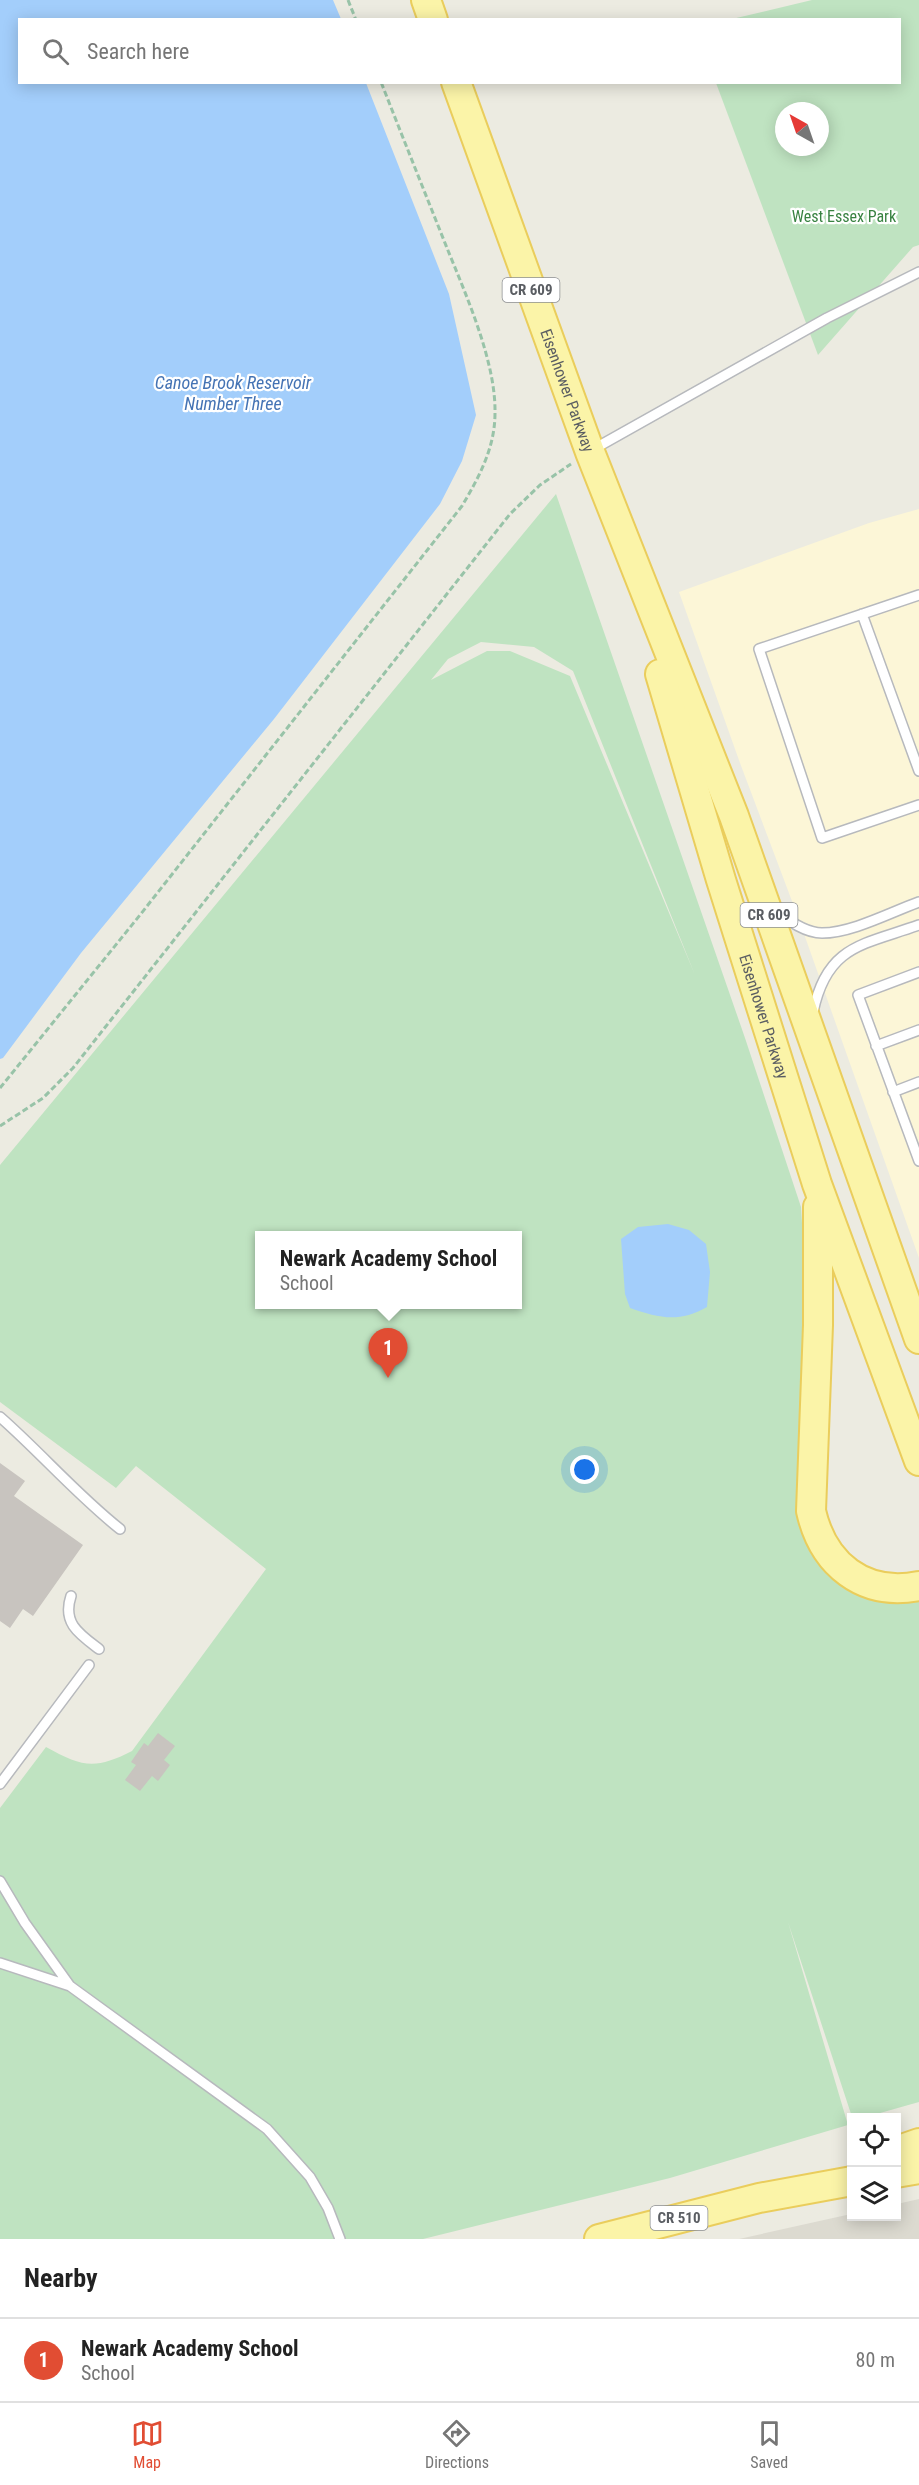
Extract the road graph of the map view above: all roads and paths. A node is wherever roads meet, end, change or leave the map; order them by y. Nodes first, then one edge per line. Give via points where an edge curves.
1 (348, 0) edge
2 (426, 0) edge
3 (355, 18) edge
4 (433, 18) edge
5 (382, 84) edge
6 (457, 84) edge
7 (919, 272) edge
8 (590, 452) junction
9 (607, 497) junction
10 (919, 595) edge
11 (862, 614) junction
12 (919, 771) edge
13 (919, 805) edge
14 (919, 902) edge
15 (765, 903) junction
16 (919, 925) edge
17 (919, 972) edge
18 (810, 1029) junction
19 (919, 1030) edge
20 (876, 1046) junction
21 (919, 1082) edge
22 (0, 1088) edge
23 (893, 1092) junction
24 (0, 1125) edge
25 (915, 1137) edge
26 (919, 1161) edge
27 (817, 1184) junction
28 (919, 1339) edge
29 (0, 1417) edge
30 (919, 1461) edge
31 (120, 1529) dead end
32 (919, 1586) edge
33 (71, 1596) dead end
34 (99, 1649) dead end
35 (89, 1665) dead end
36 (0, 1784) edge
37 (0, 1881) edge
38 (0, 1963) edge
39 (70, 1986) junction
40 (919, 2143) edge
41 (901, 2150) edge
42 (849, 2167) edge
43 (919, 2169) edge
44 (901, 2172) edge
45 (847, 2182) edge
46 (759, 2198) junction
47 (340, 2239) edge
48 (599, 2239) edge

1 - 3 path
2 - 4 main road
5 - 22 path via 479,332 491,378 495,412 492,443 480,476 462,506
6 - 8 main road, Eisenhower Parkway / CR 609
7 - 8 lane via 817,324
8 - 9 main road, Eisenhower Parkway / CR 609
8 - 24 path via 540,485 510,514 73,1068 43,1098
9 - 15 main road, Eisenhower Parkway / CR 609
9 - 27 main road, Eisenhower Parkway / CR 609
10 - 11 lane
11 - 12 lane
11 - 13 lane via 759,649 822,838
14 - 15 lane via 848,929 821,934 792,923
15 - 18 main road, Eisenhower Parkway / CR 609
16 - 18 lane via 846,951 826,973
17 - 20 lane via 858,995
18 - 28 main road, Eisenhower Parkway / CR 609
19 - 20 lane
20 - 23 lane
21 - 23 lane
23 - 25 lane
25 - 26 lane
27 - 30 main road, Eisenhower Parkway / CR 609
27 - 32 main road via 818,1325 811,1511 815,1529 833,1560 855,1577 881,1587
29 - 31 lane via 85,1501
33 - 34 lane via 67,1608 71,1623
35 - 36 lane
37 - 39 lane
38 - 39 lane
39 - 47 lane via 267,2129 310,2177
40 - 41 main road
42 - 46 main road, CR 510
43 - 44 main road
45 - 46 main road, CR 510
46 - 48 main road, CR 510

